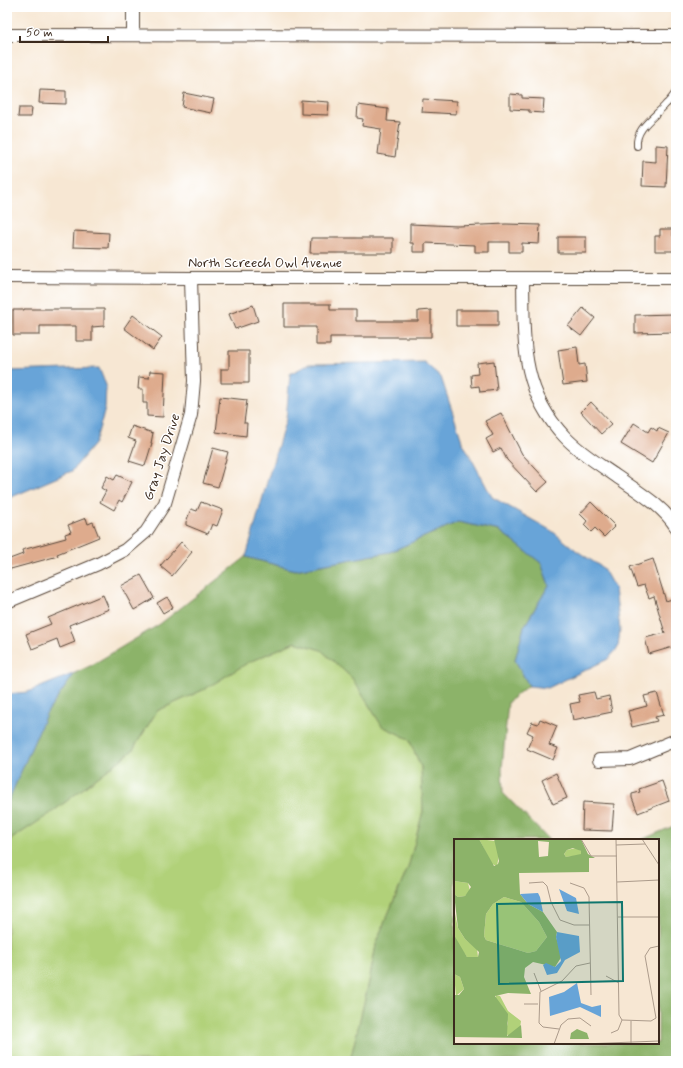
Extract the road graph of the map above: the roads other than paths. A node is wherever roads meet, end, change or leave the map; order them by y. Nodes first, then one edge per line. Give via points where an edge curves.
1 (133, 7) edge
2 (7, 35) edge
3 (133, 35) junction
4 (676, 36) edge
5 (676, 92) edge
6 (637, 146) dead end
7 (7, 277) edge
8 (191, 278) junction
9 (523, 278) junction
10 (676, 278) edge
11 (676, 527) edge
12 (7, 602) edge
13 (676, 740) edge
14 (599, 760) dead end

1 - 3 street
2 - 3 street
3 - 4 street
5 - 6 lane via 639,132
7 - 8 street, North Screech Owl Avenue
8 - 9 street, North Screech Owl Avenue
8 - 12 street, Gray Jay Drive via 194,381 191,415 165,503 146,532 125,550
9 - 10 street, North Screech Owl Avenue
9 - 11 street via 523,340 526,361 540,402 565,437 580,451 662,509
13 - 14 street via 630,758

